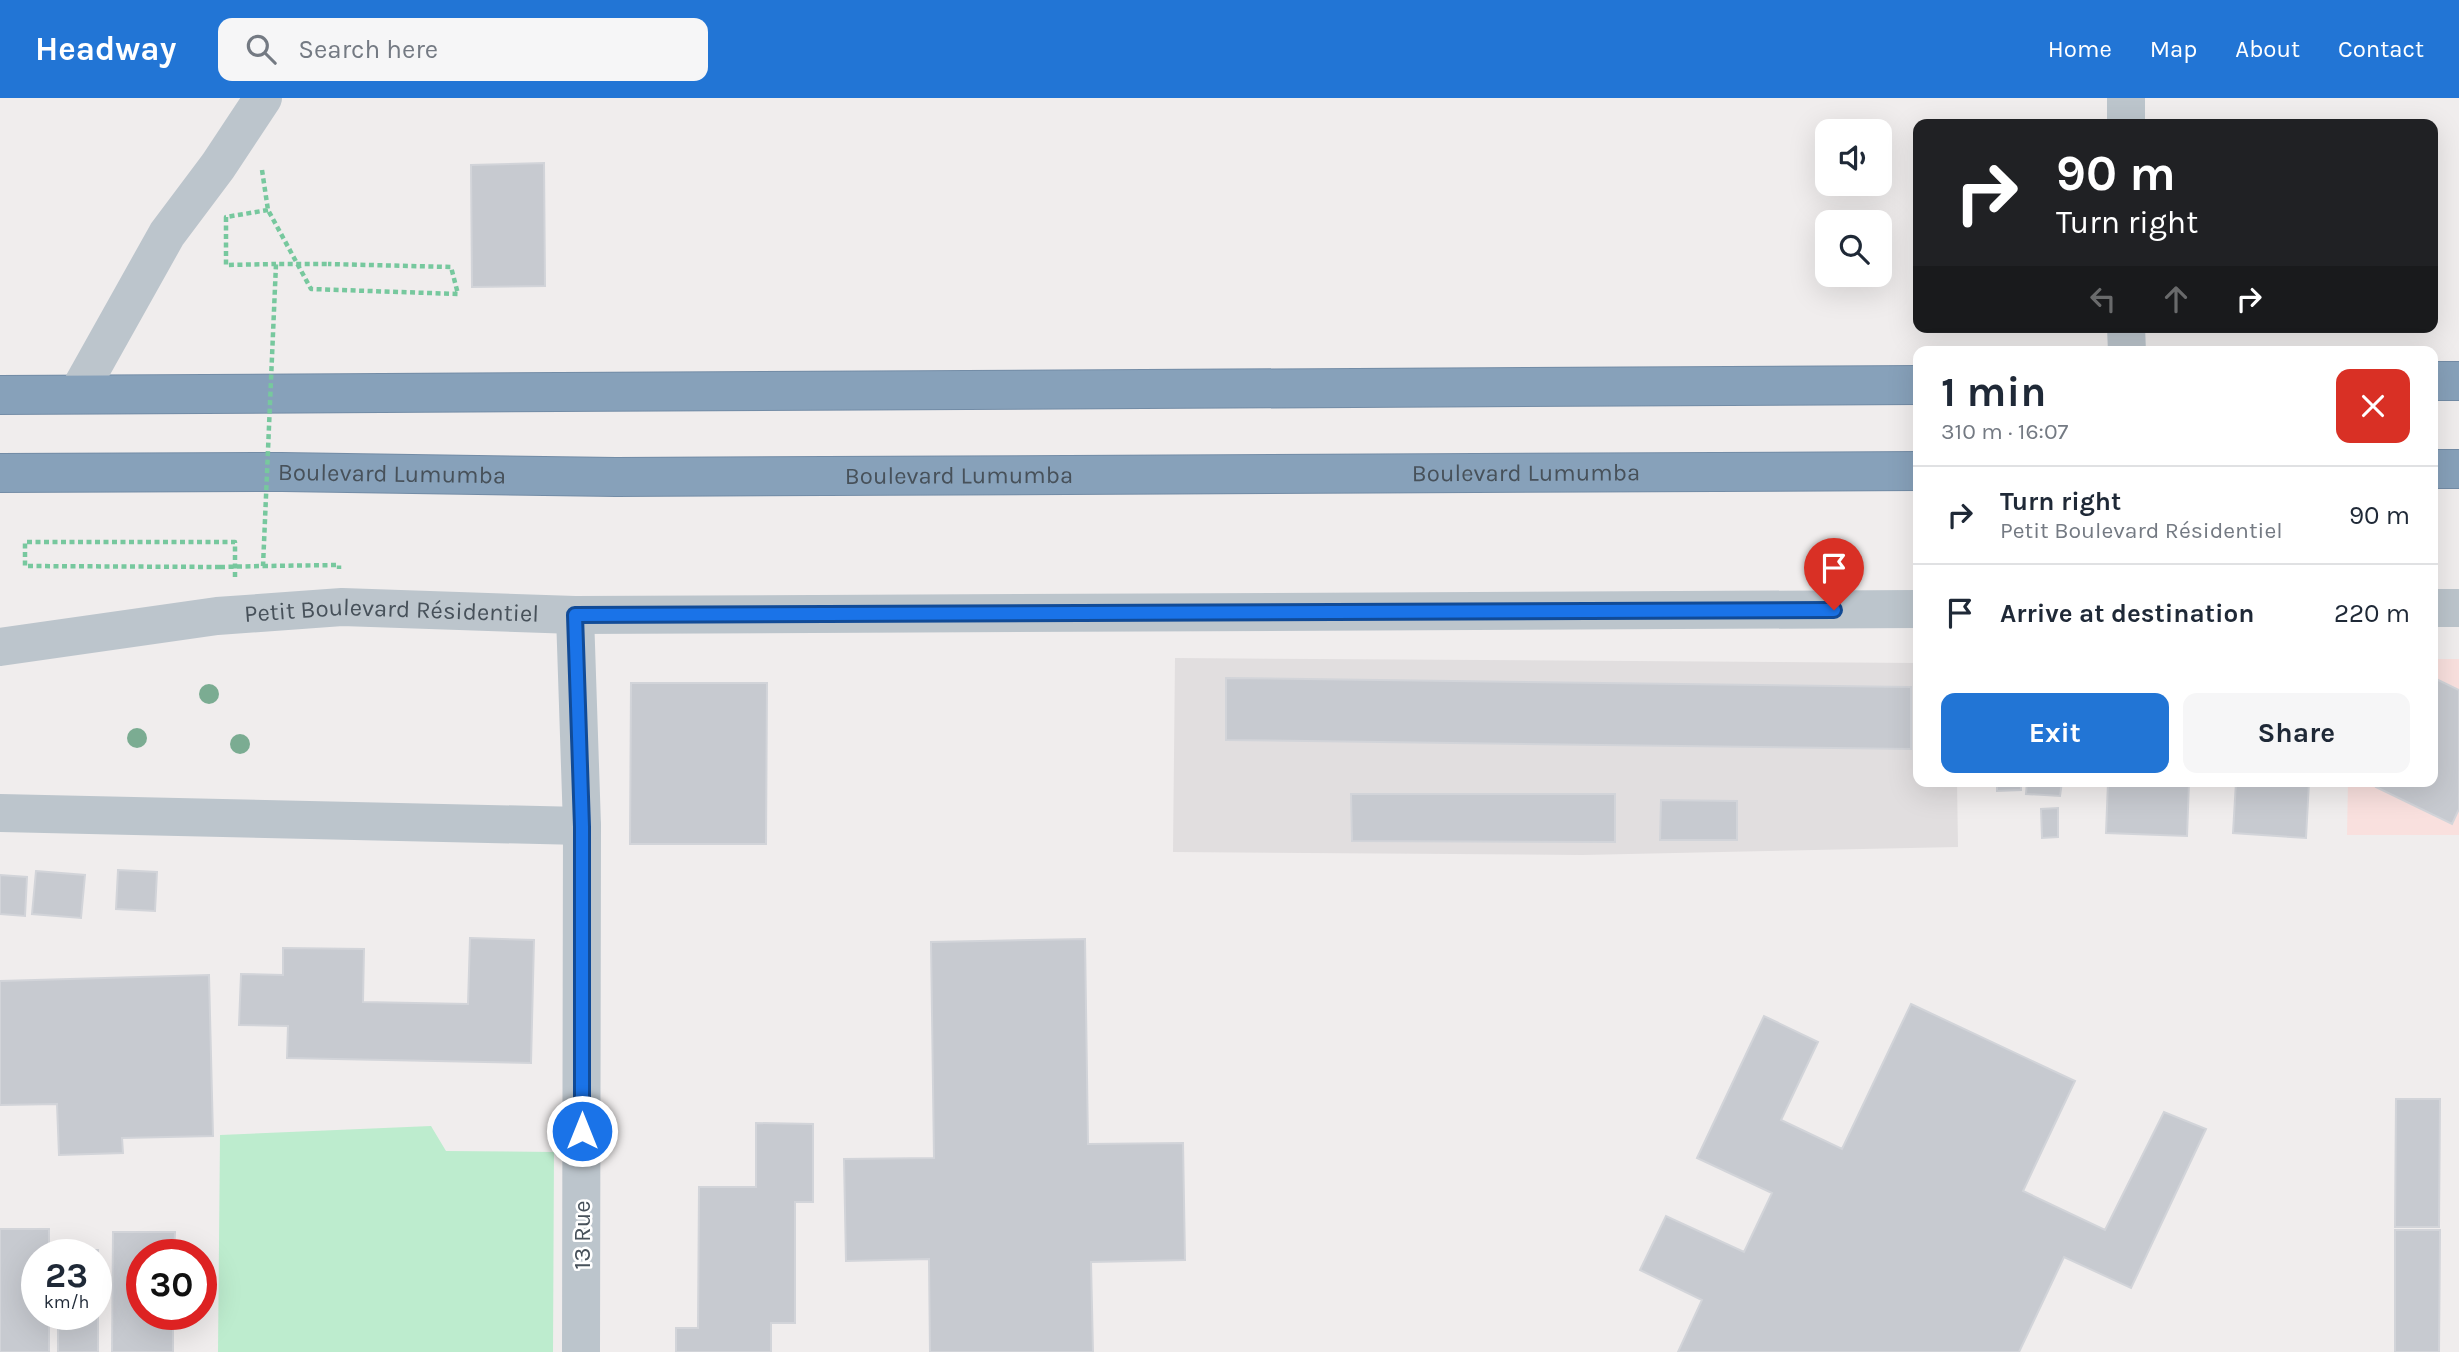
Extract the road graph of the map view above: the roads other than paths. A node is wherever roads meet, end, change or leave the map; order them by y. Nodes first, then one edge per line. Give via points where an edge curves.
1 (2126, 98) edge
2 (258, 107) edge
3 (2126, 119) edge
4 (2438, 381) edge
5 (2459, 381) edge
6 (1913, 385) edge
7 (78, 393) junction
8 (0, 395) edge
9 (2438, 469) edge
10 (2459, 469) edge
11 (1913, 471) edge
12 (0, 473) edge
13 (2438, 608) edge
14 (2459, 608) edge
15 (1913, 609) edge
16 (575, 615) junction
17 (0, 647) edge
18 (0, 813) edge
19 (582, 827) junction
20 (581, 1352) edge

1 - 3 street
2 - 7 street via 167,234
4 - 5 highway
6 - 7 highway
7 - 8 highway
9 - 10 highway
11 - 12 highway, Boulevard Lumumba via 630,477
13 - 14 street
15 - 16 street, Petit Boulevard Résidentiel
16 - 17 street, Petit Boulevard Résidentiel via 342,607 236,614
16 - 19 street, 13 Rue
18 - 19 street
19 - 20 street, 13 Rue

